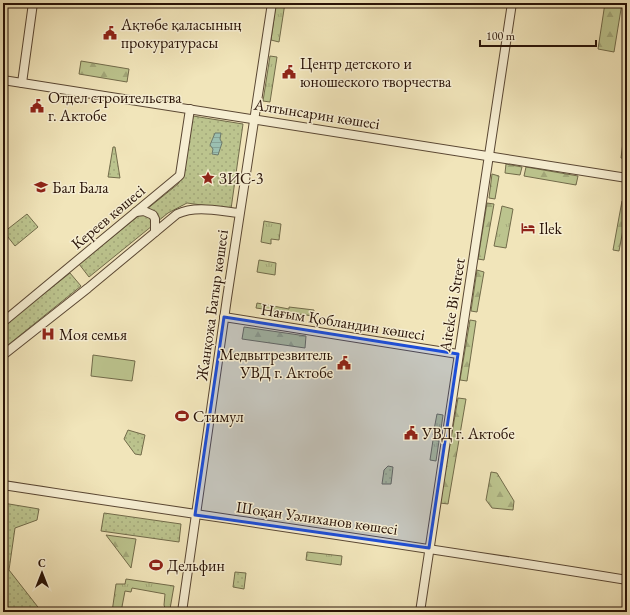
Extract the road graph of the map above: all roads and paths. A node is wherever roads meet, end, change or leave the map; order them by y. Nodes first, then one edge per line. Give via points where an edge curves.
1 (33, 3) edge
2 (272, 3) edge
3 (512, 3) edge
4 (3, 80) edge
5 (22, 83) junction
6 (190, 109) junction
7 (255, 118) junction
8 (489, 155) junction
9 (627, 178) edge
10 (136, 212) junction
11 (239, 213) junction
12 (156, 232) junction
13 (224, 317) junction
14 (3, 322) edge
15 (458, 354) junction
16 (3, 355) edge
17 (3, 485) edge
18 (195, 515) junction
19 (429, 548) junction
20 (627, 580) edge
21 (182, 612) edge
22 (420, 612) edge

1 - 5 street
2 - 7 street, Жанқожа Батыр көшесі
3 - 8 street, Aiteke Bi Street
4 - 5 street, Алтынсарин көшесі
5 - 6 street, Алтынсарин көшесі
6 - 7 street, Алтынсарин көшесі
6 - 10 street, Кереев көшесі via 180,175
7 - 8 street, Алтынсарин көшесі
7 - 11 street, Жанқожа Батыр көшесі
8 - 9 street, Алтынсарин көшесі
8 - 15 street, Aiteke Bi Street
10 - 12 street via 148,212 153,215 156,219
10 - 14 street, Кереев көшесі
11 - 12 street via 185,210
11 - 13 street, Жанқожа Батыр көшесі
12 - 16 street
13 - 15 street, Нағым Қобландин көшесі
13 - 18 street, Жанқожа Батыр көшесі
15 - 19 street, Aiteke Bi Street
17 - 18 street, Шоқан Уәлиханов көшесі
18 - 19 street, Шоқан Уәлиханов көшесі
18 - 21 street, Жанқожа Батыр көшесі
19 - 20 street, Шоқан Уәлиханов көшесі
19 - 22 street, Aiteke Bi Street

